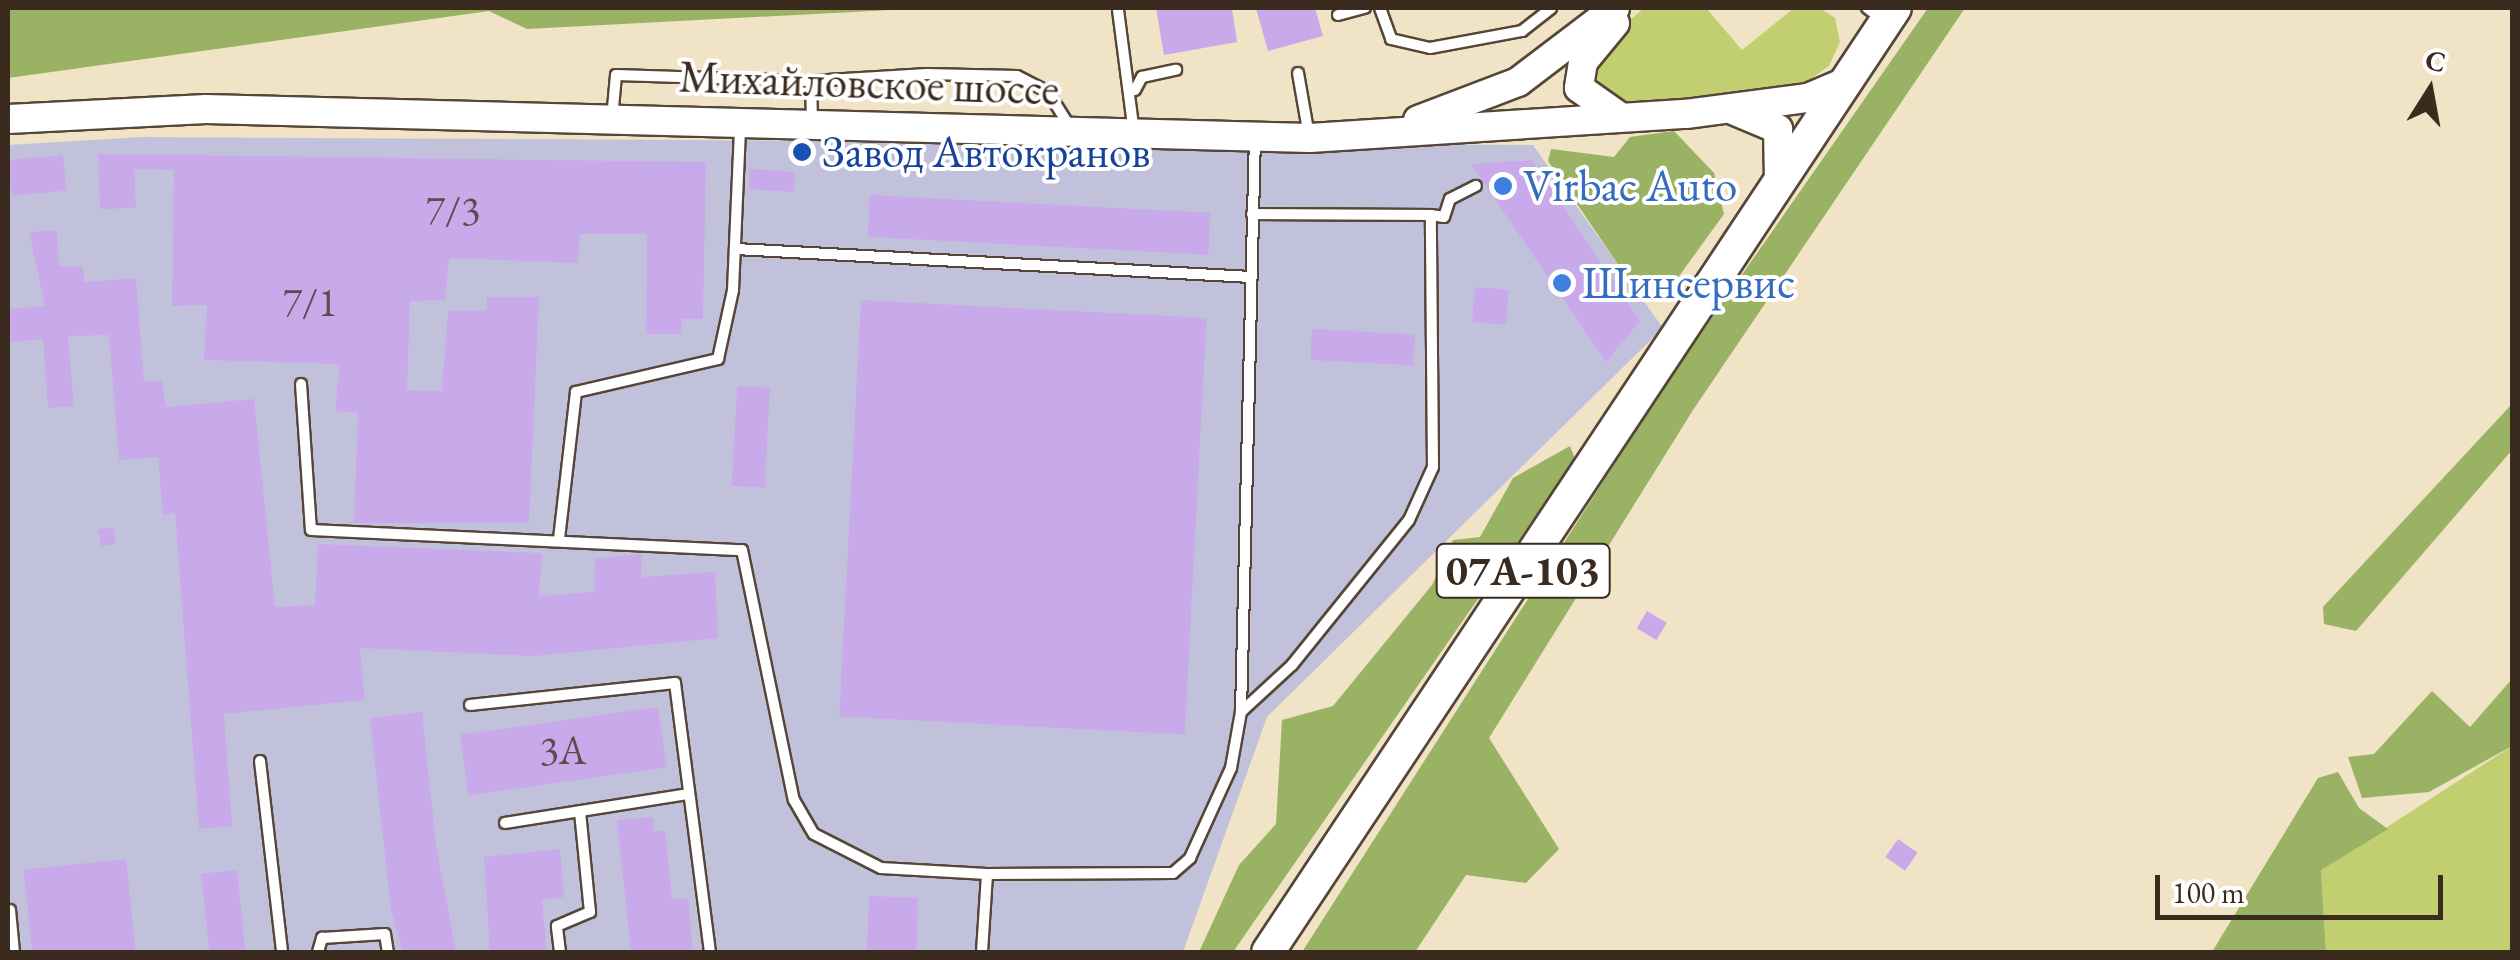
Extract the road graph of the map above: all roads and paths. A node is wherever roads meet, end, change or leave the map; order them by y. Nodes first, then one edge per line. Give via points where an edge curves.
1 (1364, 8) edge
2 (1380, 8) edge
3 (1552, 8) edge
4 (1616, 8) edge
5 (1629, 8) edge
6 (1118, 10) edge
7 (1883, 13) edge
8 (1338, 15) dead end
9 (1176, 70) dead end
10 (1298, 73) dead end
11 (811, 80) junction
12 (1848, 80) junction
13 (1134, 91) junction
14 (1726, 108) junction
15 (1625, 117) junction
16 (8, 119) edge
17 (612, 119) junction
18 (740, 120) junction
19 (812, 122) junction
20 (1073, 132) junction
21 (1134, 134) junction
22 (1354, 136) junction
23 (1254, 137) junction
24 (1310, 138) junction
25 (1476, 186) dead end
26 (1777, 188) junction
27 (1252, 214) junction
28 (1432, 216) junction
29 (736, 249) junction
30 (1251, 276) junction
31 (301, 384) dead end
32 (558, 539) junction
33 (470, 705) dead end
34 (1242, 712) junction
35 (260, 761) dead end
36 (689, 794) junction
37 (580, 812) junction
38 (505, 823) dead end
39 (987, 874) junction
40 (10, 910) dead end
41 (14, 952) edge
42 (282, 952) edge
43 (318, 952) edge
44 (388, 952) edge
45 (560, 952) edge
46 (710, 952) edge
47 (982, 952) edge
48 (1268, 952) edge

1 - 8 lane
2 - 3 lane via 1392,39 1430,48 1522,30
4 - 22 main road via 1483,99
5 - 15 main road via 1579,74 1587,99
6 - 13 lane
7 - 12 main road, 07А-103
9 - 13 lane via 1142,77
10 - 24 lane
11 - 17 lane via 616,75
11 - 19 lane
11 - 20 lane via 1017,76 1048,92
12 - 14 main road, Михайловское шоссе via 1808,98
12 - 26 main road, 07А-103
13 - 21 lane
14 - 15 main road, Михайловское шоссе
14 - 26 main road via 1778,129
15 - 22 main road, Михайловское шоссе
16 - 17 main road, Михайловское шоссе via 206,109
17 - 18 main road, Михайловское шоссе
18 - 19 main road, Михайловское шоссе
18 - 29 lane
19 - 20 main road, Михайловское шоссе
20 - 21 main road, Михайловское шоссе
21 - 23 main road, Михайловское шоссе
22 - 24 main road, Михайловское шоссе
23 - 24 main road, Михайловское шоссе
23 - 27 lane
25 - 28 lane via 1450,199 1444,217
26 - 48 main road, 07А-103
27 - 28 lane
27 - 30 lane
28 - 34 lane via 1428,491 1292,666
29 - 30 lane
29 - 32 lane via 718,358 576,392
30 - 34 lane
31 - 32 lane via 311,530
32 - 39 lane via 742,550 794,800 814,834 882,868
33 - 36 lane via 675,683
34 - 39 lane via 1205,830 1173,872
35 - 42 lane
36 - 37 lane
36 - 46 lane
37 - 38 lane
37 - 45 lane via 590,912 557,926
39 - 47 lane
40 - 41 lane
43 - 44 lane via 322,938 385,934

